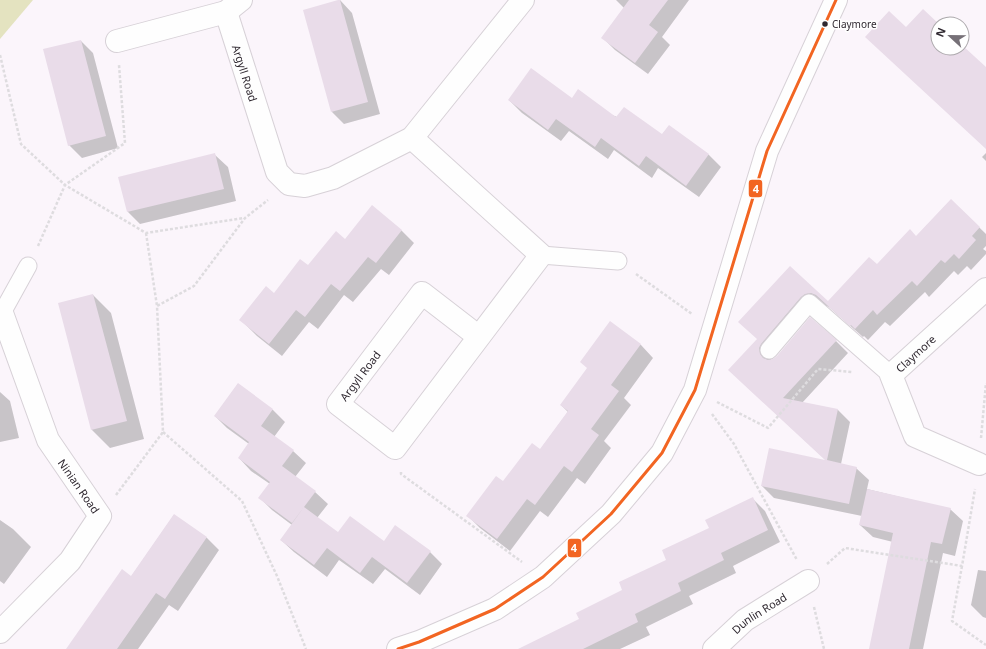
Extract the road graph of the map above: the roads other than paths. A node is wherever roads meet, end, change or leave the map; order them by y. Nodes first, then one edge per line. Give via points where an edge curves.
1 (523, 0) edge
2 (836, 0) edge
3 (234, 6) edge
4 (117, 40) road end
5 (412, 138) junction
6 (541, 255) junction
7 (618, 261) road end
8 (28, 266) road end
9 (986, 289) edge
10 (1, 313) edge
11 (480, 337) junction
12 (769, 350) dead end
13 (891, 375) junction
14 (982, 465) edge
15 (808, 581) road end
16 (0, 632) edge
17 (398, 649) edge
18 (714, 649) edge

1 - 5 street
2 - 17 street via 767,151 695,390 662,452 611,514 543,577 495,609
3 - 4 street, Argyll Road
3 - 5 street, Argyll Road via 277,172 289,184 305,186 333,178
5 - 6 street
6 - 7 lane
6 - 11 street
8 - 10 lane
9 - 13 street, Claymore
10 - 16 street, Ninian Road via 48,440 100,516 70,561
11 - 11 street, Argyll Road via 395,448 338,404 422,293
12 - 13 lane via 809,304
13 - 14 street, Claymore via 915,436
15 - 18 street, Dunlin Road via 745,620

